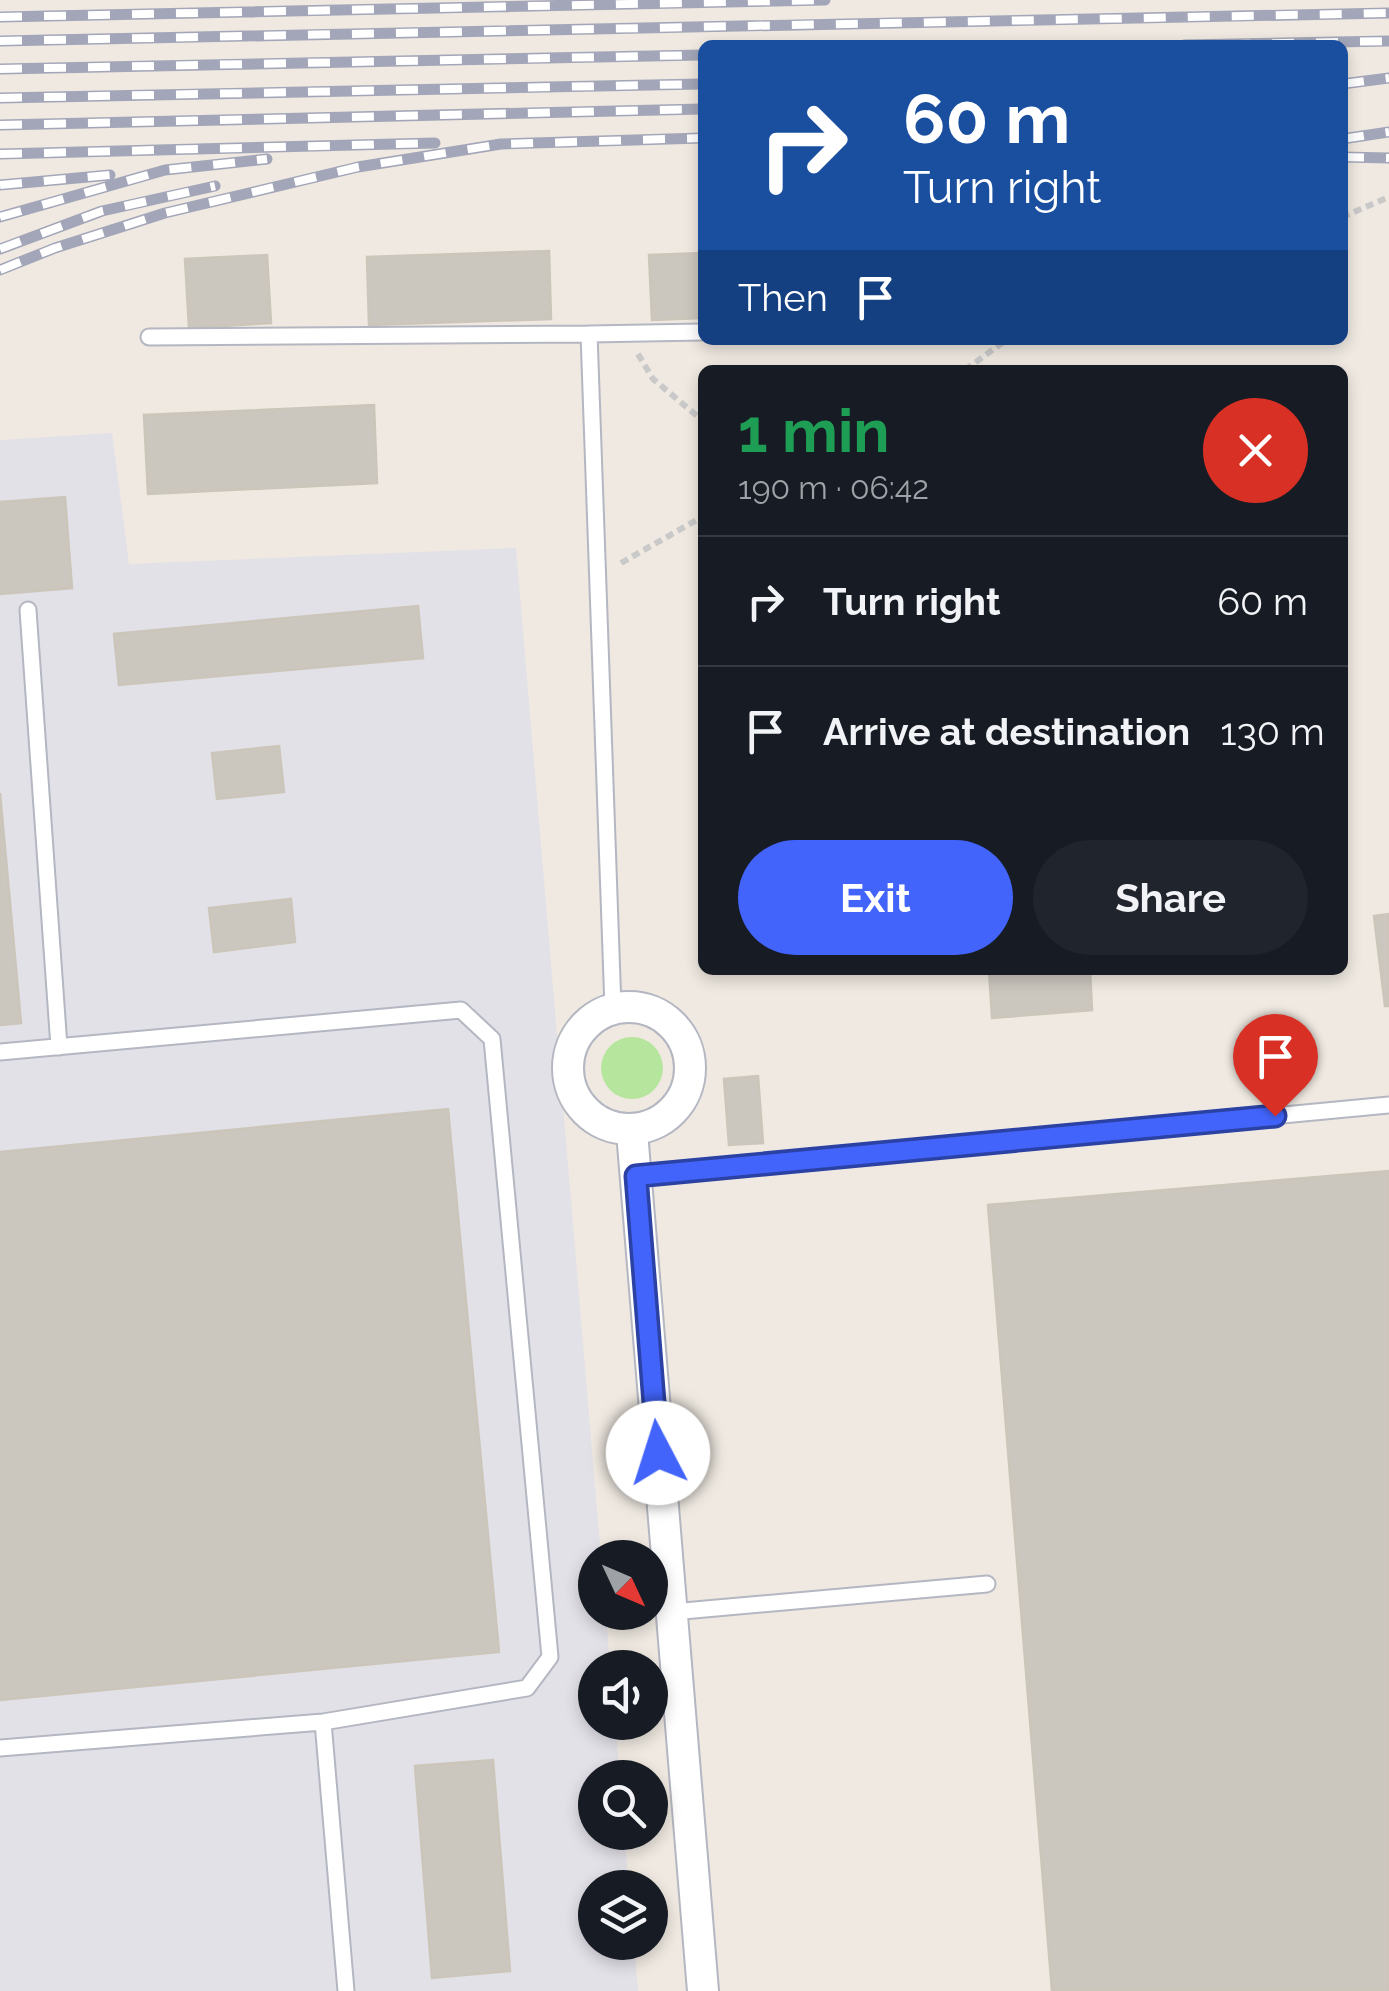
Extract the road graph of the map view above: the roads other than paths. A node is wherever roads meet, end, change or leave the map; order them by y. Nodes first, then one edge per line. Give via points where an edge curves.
1 (698, 332) edge
2 (588, 334) junction
3 (150, 337) dead end
4 (28, 610) dead end
5 (613, 1008) junction
6 (59, 1047) junction
7 (0, 1052) edge
8 (1389, 1105) edge
9 (632, 1132) junction
10 (636, 1176) junction
11 (986, 1584) dead end
12 (672, 1612) junction
13 (323, 1722) junction
14 (0, 1748) edge
15 (346, 1991) edge
16 (703, 1991) edge

1 - 2 lane
2 - 3 lane
2 - 5 lane
4 - 6 lane
5 - 9 street via 594,1016 570,1048 570,1088 595,1120
5 - 9 street via 653,1011 683,1038 690,1057 690,1078 677,1105
6 - 7 lane
6 - 13 lane via 461,1010 492,1039 550,1657 527,1688
8 - 10 lane
9 - 10 street
10 - 12 street
11 - 12 lane
12 - 16 street
13 - 14 lane
13 - 15 lane

